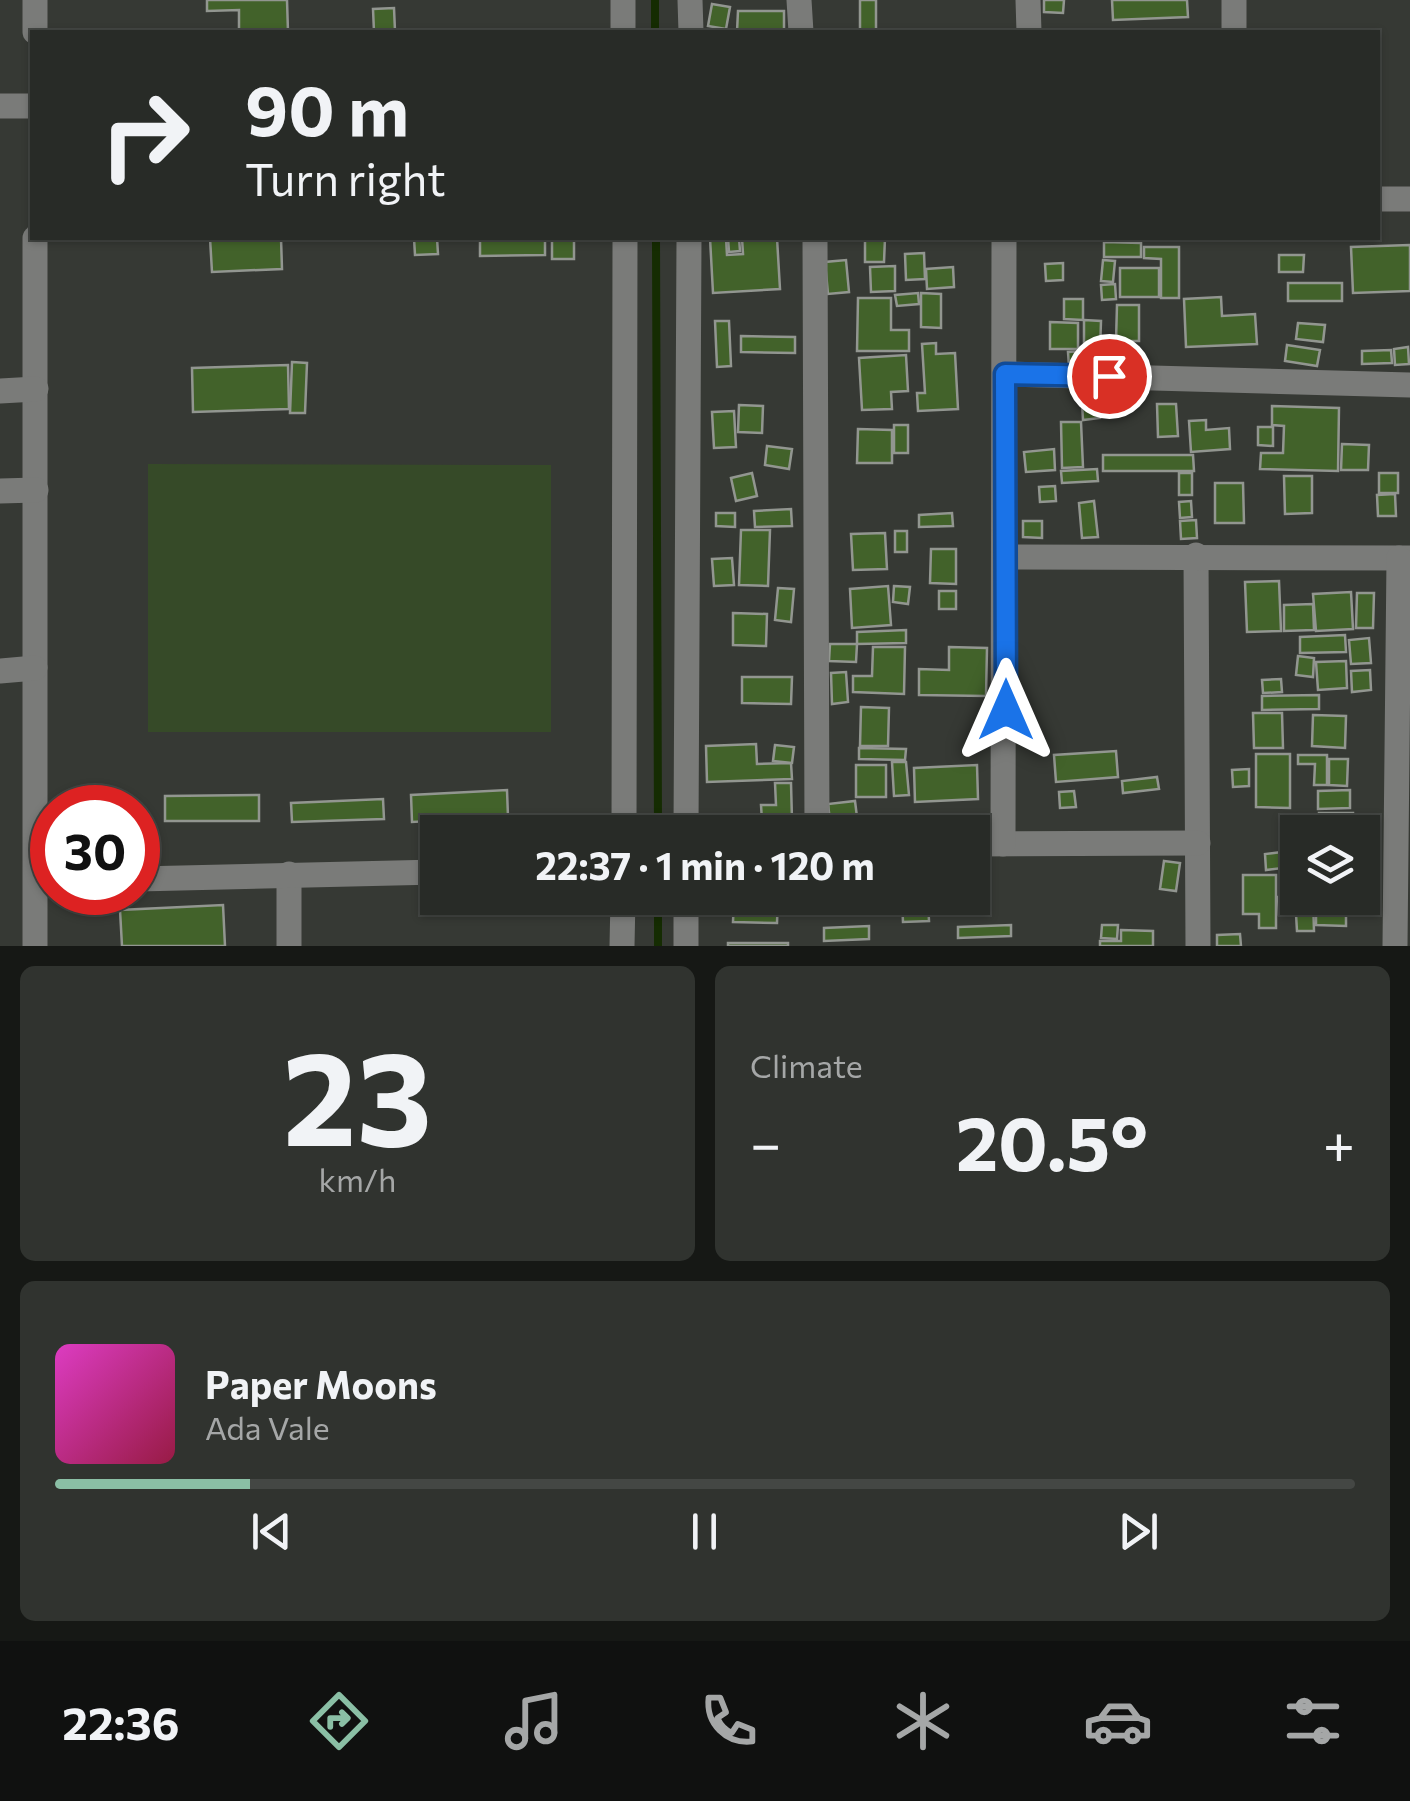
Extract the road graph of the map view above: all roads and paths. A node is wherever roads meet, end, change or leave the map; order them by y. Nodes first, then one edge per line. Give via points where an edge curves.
1 (35, 0) edge
2 (623, 0) edge
3 (690, 0) edge
4 (799, 0) edge
5 (1028, 0) edge
6 (1234, 0) edge
7 (35, 30) edge
8 (624, 30) edge
9 (691, 30) edge
10 (800, 30) edge
11 (1029, 30) edge
12 (1234, 30) edge
13 (0, 106) edge
14 (30, 106) edge
15 (1380, 199) edge
16 (1410, 199) edge
17 (35, 240) edge
18 (625, 240) edge
19 (689, 240) edge
20 (815, 240) edge
21 (1004, 240) edge
22 (1005, 374) junction
23 (1410, 385) edge
24 (36, 389) junction
25 (0, 391) edge
26 (36, 490) junction
27 (0, 491) edge
28 (1196, 555) junction
29 (1006, 557) junction
30 (1404, 558) edge
31 (35, 668) junction
32 (0, 671) edge
33 (40, 785) edge
34 (624, 815) edge
35 (686, 815) edge
36 (818, 815) edge
37 (1198, 842) junction
38 (990, 844) edge
39 (1004, 844) junction
40 (420, 872) edge
41 (289, 874) junction
42 (160, 878) edge
43 (1402, 907) edge
44 (40, 915) edge
45 (623, 915) edge
46 (686, 915) edge
47 (36, 946) edge
48 (289, 946) edge
49 (622, 946) edge
50 (686, 946) edge
51 (1198, 946) edge
52 (1395, 946) edge

1 - 7 street
2 - 8 street
3 - 9 street
4 - 10 street
5 - 11 street
6 - 12 street
13 - 14 street
15 - 16 street
17 - 24 street
18 - 34 street
19 - 35 street
20 - 36 street
21 - 22 street
22 - 23 street
22 - 29 street
24 - 25 street
24 - 26 street
26 - 27 street
26 - 31 street
28 - 29 street
28 - 30 street
28 - 37 street
29 - 39 street
30 - 43 street
31 - 32 street
31 - 33 street
37 - 39 street
37 - 51 street
38 - 39 street
40 - 41 street
41 - 42 street
41 - 48 street
43 - 52 street
44 - 47 street
45 - 49 street
46 - 50 street

